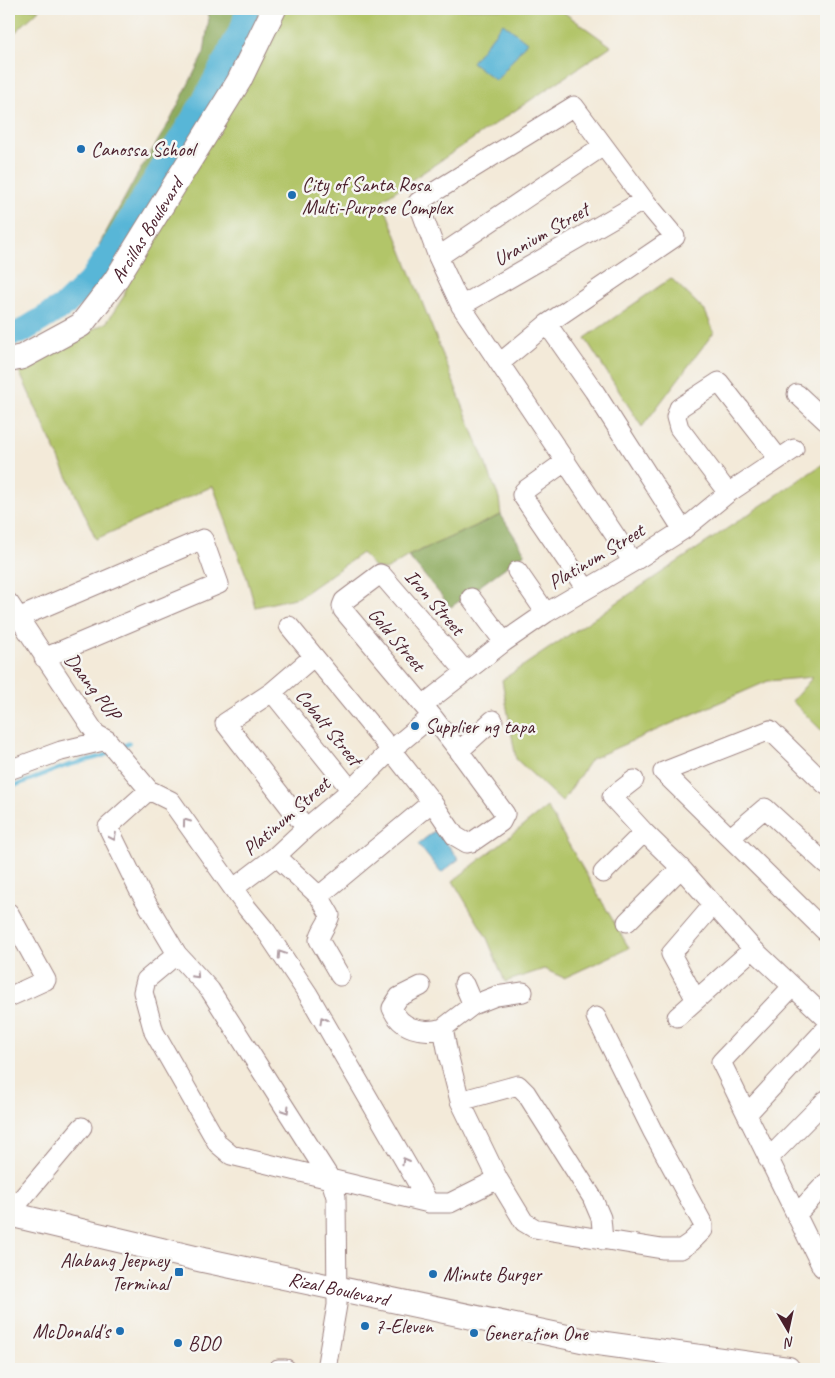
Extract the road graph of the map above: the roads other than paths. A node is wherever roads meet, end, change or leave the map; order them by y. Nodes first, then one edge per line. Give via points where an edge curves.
1 (274, 9) edge
2 (603, 146) junction
3 (644, 200) junction
4 (438, 257) junction
5 (462, 306) junction
6 (547, 324) junction
7 (9, 360) edge
8 (500, 363) junction
9 (797, 394) dead end
10 (826, 421) edge
11 (566, 461) junction
12 (728, 492) junction
13 (683, 530) junction
14 (633, 562) junction
15 (517, 571) dead end
16 (586, 589) junction
17 (471, 598) dead end
18 (344, 601) joint
19 (13, 610) edge
20 (546, 613) junction
21 (289, 626) dead end
22 (504, 642) junction
23 (313, 657) junction
24 (44, 658) junction
25 (465, 671) junction
26 (272, 692) junction
27 (428, 711) junction
28 (493, 720) dead end
29 (109, 742) junction
30 (391, 750) junction
31 (459, 751) junction
32 (9, 770) edge
33 (634, 780) dead end
34 (826, 785) edge
35 (149, 790) junction
36 (351, 790) junction
37 (432, 802) junction
38 (306, 828) junction
39 (644, 832) junction
40 (731, 837) junction
41 (276, 856) junction
42 (826, 864) edge
43 (681, 868) junction
44 (603, 873) dead end
45 (234, 888) junction
46 (319, 896) junction
47 (714, 904) junction
48 (9, 913) edge
49 (627, 922) dead end
50 (826, 932) edge
51 (753, 949) junction
52 (177, 954) junction
53 (340, 976) dead end
54 (464, 984) dead end
55 (422, 986) dead end
56 (792, 987) junction
57 (523, 992) dead end
58 (9, 997) edge
59 (696, 1000) junction
60 (474, 1005) junction
61 (596, 1017) dead end
62 (677, 1017) dead end
63 (826, 1018) edge
64 (443, 1028) junction
65 (826, 1030) edge
66 (826, 1100) edge
67 (460, 1101) junction
68 (747, 1114) junction
69 (82, 1127) dead end
70 (768, 1159) junction
71 (498, 1179) junction
72 (331, 1180) junction
73 (826, 1183) edge
74 (429, 1203) junction
75 (9, 1214) edge
76 (796, 1215) junction
77 (604, 1240) junction
78 (825, 1267) edge
79 (336, 1287) junction
80 (750, 1367) edge
81 (278, 1369) edge
82 (286, 1369) edge
83 (326, 1369) edge
84 (788, 1369) edge

1 - 7 main road, Arcillas Boulevard via 239,81 115,281 81,325 22,357
2 - 3 street
2 - 4 street
2 - 4 street via 574,106 418,202
3 - 5 street, Uranium Street
3 - 6 street via 675,236
4 - 5 street
5 - 8 street
6 - 8 street
6 - 13 street
8 - 11 street
9 - 10 street
11 - 14 street
11 - 16 street via 522,495
12 - 12 street, Platinum Street via 679,428 676,417 679,408 719,382 787,454
12 - 13 street, Platinum Street
13 - 14 street, Platinum Street
14 - 16 street, Platinum Street
15 - 20 street
16 - 20 street, Platinum Street
17 - 22 street
18 - 25 street, Iron Street via 382,575
18 - 27 street, Gold Street via 343,610
19 - 24 street, Daang PUP
19 - 24 street via 203,539 219,584
20 - 22 street, Platinum Street
21 - 23 street
22 - 25 street, Platinum Street
23 - 26 street
23 - 30 street
24 - 29 street, Daang PUP via 96,734
25 - 27 street, Platinum Street
26 - 36 street, Cobalt Street
26 - 38 street via 225,723
27 - 30 street, Platinum Street
27 - 31 street, Gold Street
28 - 31 street
29 - 32 street via 61,751
29 - 35 street, Daang PUP
30 - 36 street, Platinum Street
30 - 37 street
31 - 37 street, Gold Street via 505,814 504,818 467,843 455,836
33 - 39 street via 612,797
34 - 40 street via 770,730 663,772
45 -> 35 street via 171,801
35 -> 52 street via 108,827 139,890
36 - 38 street, Platinum Street
37 - 46 street
38 - 41 street, Platinum Street
39 - 43 street
39 - 44 street
40 - 42 street via 766,808
40 - 50 street
41 - 45 street, Platinum Street
41 - 46 street
43 - 47 street
43 - 49 street
74 -> 45 street via 308,994
46 - 53 street via 330,915 319,940
47 - 51 street
47 - 59 street via 671,954
48 - 58 street via 46,980
51 - 56 street
51 - 59 street
52 -> 72 street via 210,990
52 - 72 street via 146,980 143,992 154,1032 218,1144 231,1155
54 - 60 street
55 - 64 street via 399,997 392,1008 395,1017 417,1030
56 - 63 street
56 - 68 street via 721,1062
57 - 60 street via 496,996
59 - 62 street
60 - 64 street
61 - 77 street via 653,1132 704,1224 703,1230 678,1250
64 - 67 street
65 - 68 street
66 - 70 street
67 - 71 street
67 - 77 street via 518,1085 592,1197 601,1218
68 - 70 street
69 - 75 street
70 - 76 street
71 - 74 street via 450,1203
71 - 77 street via 524,1222 534,1228
72 - 74 street
72 - 79 street via 336,1197
73 - 76 street
75 - 79 main road, Rizal Boulevard via 203,1260
76 - 78 street
79 - 80 main road, Rizal Boulevard via 591,1342
79 - 83 street via 337,1305
80 - 84 main road, Rizal Boulevard
81 - 82 street

